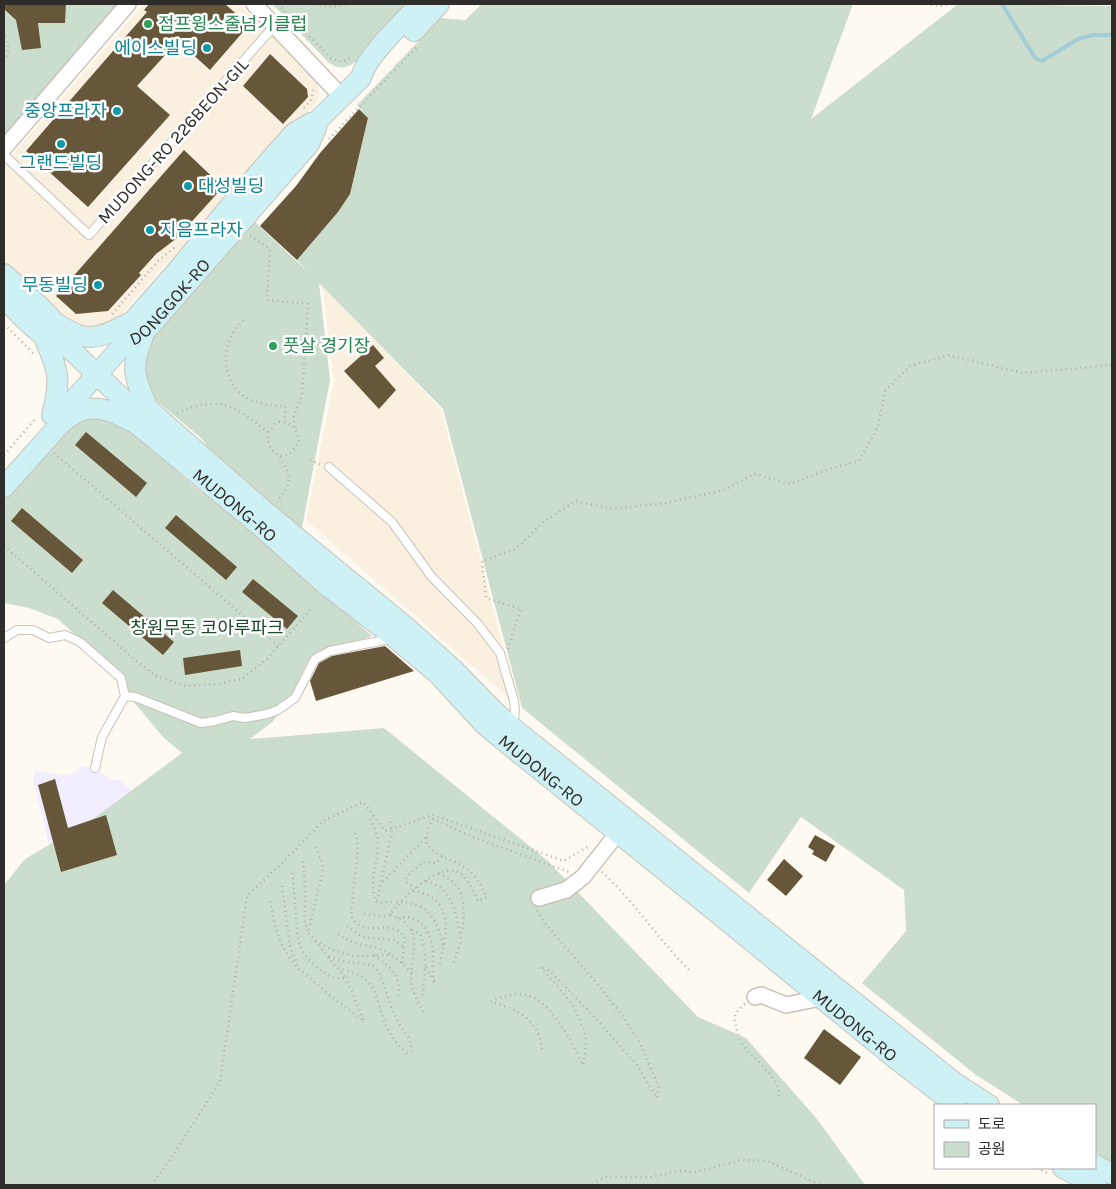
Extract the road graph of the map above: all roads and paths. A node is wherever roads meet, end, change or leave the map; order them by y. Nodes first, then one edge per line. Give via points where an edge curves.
1 (128, 4) edge
2 (254, 4) edge
3 (278, 4) edge
4 (315, 4) edge
5 (347, 4) edge
6 (420, 4) edge
7 (439, 4) edge
8 (926, 4) edge
9 (951, 4) edge
10 (275, 26) junction
11 (4, 36) edge
12 (416, 47) dead end
13 (352, 57) dead end
14 (4, 61) edge
15 (361, 78) junction
16 (313, 90) dead end
17 (342, 97) junction
18 (308, 117) junction
19 (324, 145) dead end
20 (4, 148) edge
21 (4, 155) edge
22 (243, 233) dead end
23 (176, 246) dead end
24 (4, 274) edge
25 (4, 298) edge
26 (110, 316) dead end
27 (243, 320) dead end
28 (4, 324) edge
29 (139, 326) junction
30 (50, 330) junction
31 (35, 356) dead end
32 (1112, 365) edge
33 (96, 374) junction
34 (142, 416) junction
35 (50, 418) junction
36 (184, 420) dead end
37 (285, 422) junction
38 (296, 429) junction
39 (268, 432) junction
40 (53, 452) dead end
41 (4, 455) edge
42 (280, 456) junction
43 (328, 467) dead end
44 (4, 470) edge
45 (4, 487) edge
46 (275, 506) dead end
47 (4, 546) edge
48 (310, 610) dead end
49 (393, 636) junction
50 (4, 638) edge
51 (278, 646) junction
52 (511, 656) dead end
53 (125, 696) junction
54 (513, 728) junction
55 (95, 768) dead end
56 (370, 819) dead end
57 (390, 820) dead end
58 (392, 829) junction
59 (355, 833) dead end
60 (617, 834) junction
61 (426, 837) junction
62 (596, 842) dead end
63 (315, 847) dead end
64 (442, 857) junction
65 (303, 861) dead end
66 (593, 864) junction
67 (292, 873) dead end
68 (438, 873) junction
69 (583, 877) junction
70 (426, 881) junction
71 (382, 883) junction
72 (282, 886) dead end
73 (414, 890) junction
74 (539, 898) joint
75 (270, 901) dead end
76 (400, 902) junction
77 (377, 903) junction
78 (364, 914) dead end
79 (390, 915) junction
80 (398, 918) junction
81 (347, 926) dead end
82 (412, 930) junction
83 (308, 933) junction
84 (338, 934) dead end
85 (461, 938) junction
86 (314, 940) junction
87 (404, 947) junction
88 (444, 948) junction
89 (374, 955) junction
90 (394, 956) junction
91 (329, 957) junction
92 (402, 964) junction
93 (453, 965) dead end
94 (425, 966) junction
95 (439, 967) dead end
96 (338, 968) junction
97 (299, 969) junction
98 (689, 970) dead end
99 (412, 973) junction
100 (346, 978) junction
101 (398, 996) dead end
102 (422, 997) dead end
103 (754, 997) joint
104 (821, 998) junction
105 (423, 1012) dead end
106 (542, 1051) dead end
107 (779, 1097) dead end
108 (955, 1104) edge
109 (987, 1104) edge
110 (1096, 1166) edge
111 (1112, 1174) edge
112 (1072, 1176) edge
113 (151, 1185) edge
114 (592, 1185) edge
115 (821, 1185) edge
116 (954, 1185) edge
117 (962, 1185) edge
118 (1096, 1185) edge

1 - 20 street
2 - 10 street
3 - 13 path via 331,58 343,62
4 - 5 path via 326,7
6 - 15 main road, DONGGOK-RO via 371,58
7 - 15 main road, DONGGOK-RO via 381,67
8 - 9 path
10 - 17 street
10 - 21 lane, MUDONG-RO 226BEON-GIL via 89,235
11 - 14 path via 8,44
12 - 19 path
15 - 17 main road, DONGGOK-RO
16 - 18 path
17 - 18 main road, DONGGOK-RO
18 - 29 main road, DONGGOK-RO via 316,128 309,144
22 - 38 path via 270,250 267,300 308,304 302,395 293,418
23 - 26 path via 159,260
24 - 30 main road, MUDONG-RO
25 - 30 main road, MUDONG-RO
27 - 37 path via 226,346 227,376 235,390 255,402 285,406
28 - 31 path
29 - 30 main road via 95,336
29 - 33 main road, DONGGOK-RO via 131,341 126,342
29 - 34 main road via 134,368
30 - 33 main road, MUDONG-RO via 64,335 67,346
30 - 35 main road via 58,381 58,393
32 - 52 path via 1022,372 948,355 910,366 885,391 878,427 859,461 829,468 790,484 754,474 724,490 613,510 576,501 543,522 516,549 482,561 486,598 522,609 508,647
33 - 34 main road, MUDONG-RO
33 - 35 main road, DONGGOK-RO via 70,404
34 - 35 main road via 96,409
34 - 49 main road, MUDONG-RO via 324,583
34 - 54 main road, MUDONG-RO via 406,627
35 - 41 path
35 - 44 main road
35 - 45 main road
36 - 39 path via 177,413 194,406 225,404
37 - 38 path
37 - 39 path via 275,424
38 - 42 path via 297,447 290,454
39 - 42 path via 270,448
40 - 51 path
42 - 46 path via 288,472 288,482
43 - 54 lane, MUDONG-RO via 392,522 431,576 478,624 500,653 516,710
47 - 51 path via 156,676 186,686 242,679
48 - 51 path
49 - 53 lane via 330,651 315,659 294,698 267,714 245,718 233,716 200,723
49 - 60 main road, MUDONG-RO via 438,674 484,724
50 - 53 lane via 17,630 34,630 49,638 65,635 80,642 121,678
53 - 55 lane via 102,737
54 - 109 main road, MUDONG-RO via 955,1083
56 - 77 path via 378,844 372,880
57 - 58 path
58 - 62 path via 433,815 564,861
58 - 71 path
58 - 113 path via 385,831 364,802 323,821 247,896 220,1082
59 - 87 path via 358,846 351,916 356,923 368,929 387,926 402,933
60 - 66 street
60 - 104 main road, MUDONG-RO
61 - 64 path via 432,851
61 - 69 path via 433,819
61 - 71 path
63 - 83 path via 323,870
64 - 68 path via 466,868 477,878 487,897 478,901 470,884 455,871
64 - 73 path via 436,863 423,862 406,877 406,882
65 - 83 path via 304,918
66 - 69 street
66 - 98 path via 617,885
67 - 100 path via 300,945 321,972 336,979
68 - 70 path
68 - 85 path via 456,884 462,895
69 - 74 street via 566,890
70 - 73 path
70 - 85 path via 446,891 456,914
71 - 77 path
72 - 97 path via 290,946
73 - 76 path
73 - 88 path via 436,899 442,909 446,924
74 - 106 path via 535,908 544,922 600,987 641,1045 659,1088 657,1098 636,1065 594,1016 550,971 540,967 576,1012 586,1046 583,1065 562,1027 541,1002 511,995 492,1002 512,1008 527,1018 537,1031
75 - 97 path via 278,939
76 - 77 path
76 - 79 path
76 - 88 path via 411,902 432,915
78 - 79 path
79 - 80 path
80 - 82 path
80 - 94 path via 407,916 415,919 430,938 434,981
81 - 87 path via 362,937 394,940
82 - 94 path via 420,934 424,943
82 - 99 path via 415,947
83 - 86 path
84 - 90 path via 354,944 369,944
85 - 93 path
86 - 89 path via 346,954
86 - 91 path
87 - 92 path
88 - 95 path
89 - 90 path
89 - 101 path via 398,979
90 - 92 path
91 - 96 path
91 - 96 path via 373,966 380,974 393,1012 410,1040 412,1051 407,1053 398,1046 389,1033 376,994 368,981
92 - 99 path
94 - 102 path
96 - 100 path
97 - 100 path via 364,1021
99 - 105 path via 412,989
103 - 104 street via 761,994 786,1005
103 - 107 path via 738,1010 734,1018 740,1038 751,1055 768,1071
104 - 108 main road, MUDONG-RO
110 - 111 main road
112 - 118 main road
114 - 115 path via 606,1177 696,1172 742,1160 767,1161
116 - 117 path

